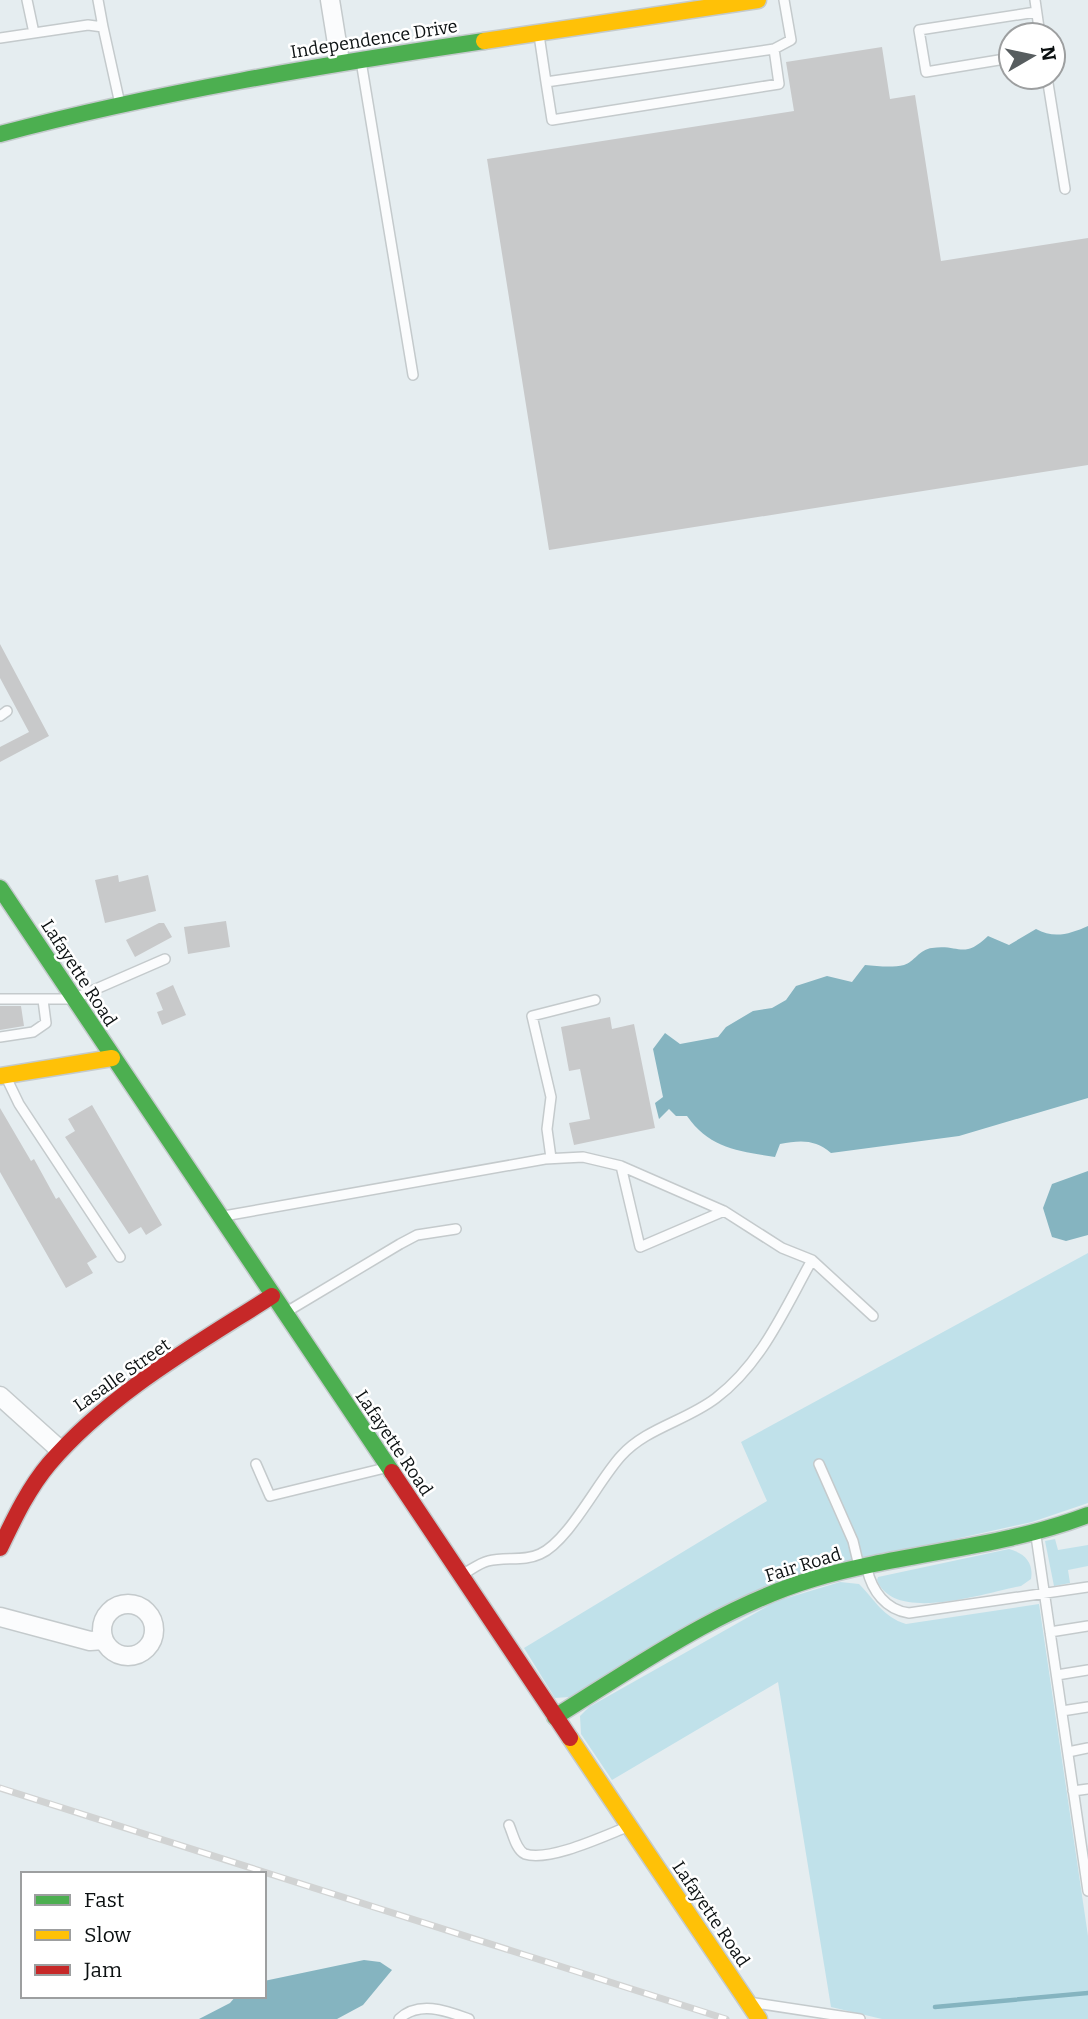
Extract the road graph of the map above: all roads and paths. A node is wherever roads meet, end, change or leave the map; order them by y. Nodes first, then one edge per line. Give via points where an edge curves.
1 (27, 0) edge
2 (99, 0) edge
3 (330, 0) edge
4 (758, 0) edge
5 (784, 0) edge
6 (1035, 0) edge
7 (1037, 12) junction
8 (1038, 21) edge
9 (103, 27) junction
10 (34, 33) junction
11 (538, 33) junction
12 (0, 38) edge
13 (774, 48) junction
14 (361, 59) junction
15 (997, 60) edge
16 (340, 62) junction
17 (546, 82) junction
18 (1049, 91) edge
19 (120, 106) junction
20 (0, 134) edge
21 (1066, 189) dead end
22 (413, 375) dead end
23 (0, 888) edge
24 (165, 959) dead end
25 (0, 999) edge
26 (73, 999) junction
27 (43, 1000) junction
28 (595, 1000) dead end
29 (0, 1037) edge
30 (112, 1058) junction
31 (3, 1075) edge
32 (551, 1158) junction
33 (621, 1166) junction
34 (724, 1211) junction
35 (218, 1217) junction
36 (456, 1229) dead end
37 (120, 1257) dead end
38 (811, 1260) junction
39 (272, 1296) junction
40 (283, 1313) junction
41 (873, 1316) dead end
42 (0, 1396) edge
43 (59, 1449) junction
44 (256, 1464) dead end
45 (819, 1464) dead end
46 (387, 1468) junction
47 (1088, 1515) edge
48 (1036, 1533) junction
49 (0, 1548) edge
50 (863, 1568) junction
51 (460, 1576) junction
52 (1088, 1587) edge
53 (1045, 1592) junction
54 (0, 1616) edge
55 (1088, 1626) edge
56 (1050, 1632) junction
57 (104, 1640) dead end
58 (1088, 1670) edge
59 (1057, 1675) junction
60 (1088, 1707) edge
61 (1062, 1711) junction
62 (555, 1717) junction
63 (1088, 1748) edge
64 (1068, 1752) junction
65 (1088, 1788) edge
66 (1073, 1791) junction
67 (509, 1825) dead end
68 (628, 1826) junction
69 (1084, 1831) edge
70 (1086, 1871) edge
71 (1088, 1891) edge
72 (748, 2003) junction
73 (399, 2019) edge
74 (470, 2019) edge
75 (759, 2019) edge
76 (860, 2019) edge

1 - 10 lane
2 - 9 lane
3 - 16 street
4 - 11 street, Independence Drive
5 - 13 lane via 791,40
6 - 7 lane
7 - 8 lane
7 - 15 lane via 919,30 926,72
9 - 10 lane
9 - 19 lane
10 - 12 lane
11 - 14 street, Independence Drive
11 - 17 lane
13 - 17 lane
13 - 17 lane via 779,83 552,120
14 - 16 street, Independence Drive
14 - 22 lane
16 - 19 street, Independence Drive
18 - 21 lane
19 - 20 street, Independence Drive
23 - 26 street, Lafayette Road
24 - 26 lane
25 - 27 lane
26 - 27 lane
26 - 30 street, Lafayette Road
27 - 29 lane via 46,1023 40,1029
28 - 32 lane via 532,1016 551,1097 547,1129
30 - 31 street
30 - 35 street, Lafayette Road
31 - 37 lane
32 - 33 lane via 583,1157
32 - 35 lane
33 - 34 lane
33 - 34 lane via 640,1247
34 - 38 lane via 782,1248
35 - 39 street, Lafayette Road
36 - 40 lane via 417,1235
38 - 41 lane
38 - 51 lane via 745,1373 714,1400 643,1438 622,1455 569,1527 543,1553 523,1560 488,1561
39 - 40 street, Lafayette Road
39 - 43 street, Lasalle Street via 101,1411
40 - 46 street, Lafayette Road
42 - 43 street
43 - 49 street, Lasalle Street via 20,1503
44 - 46 lane via 270,1496
45 - 50 lane
46 - 51 street, Lafayette Road
47 - 48 street, Fair Road
48 - 50 street, Fair Road
48 - 53 lane
50 - 53 lane via 873,1589 900,1612 926,1613
50 - 62 street, Fair Road via 772,1592
51 - 62 street, Lafayette Road
52 - 53 lane
53 - 56 lane
54 - 57 street via 90,1641
55 - 56 lane
56 - 59 lane
58 - 59 lane
59 - 61 lane
60 - 61 lane
61 - 64 lane
62 - 68 street, Lafayette Road
63 - 64 lane
64 - 66 lane
65 - 66 lane
66 - 69 lane
67 - 68 lane via 525,1854 552,1853
68 - 72 street, Lafayette Road
69 - 70 lane
70 - 71 lane
72 - 75 street, Lafayette Road
72 - 76 lane
73 - 74 lane via 406,2012 437,2008

